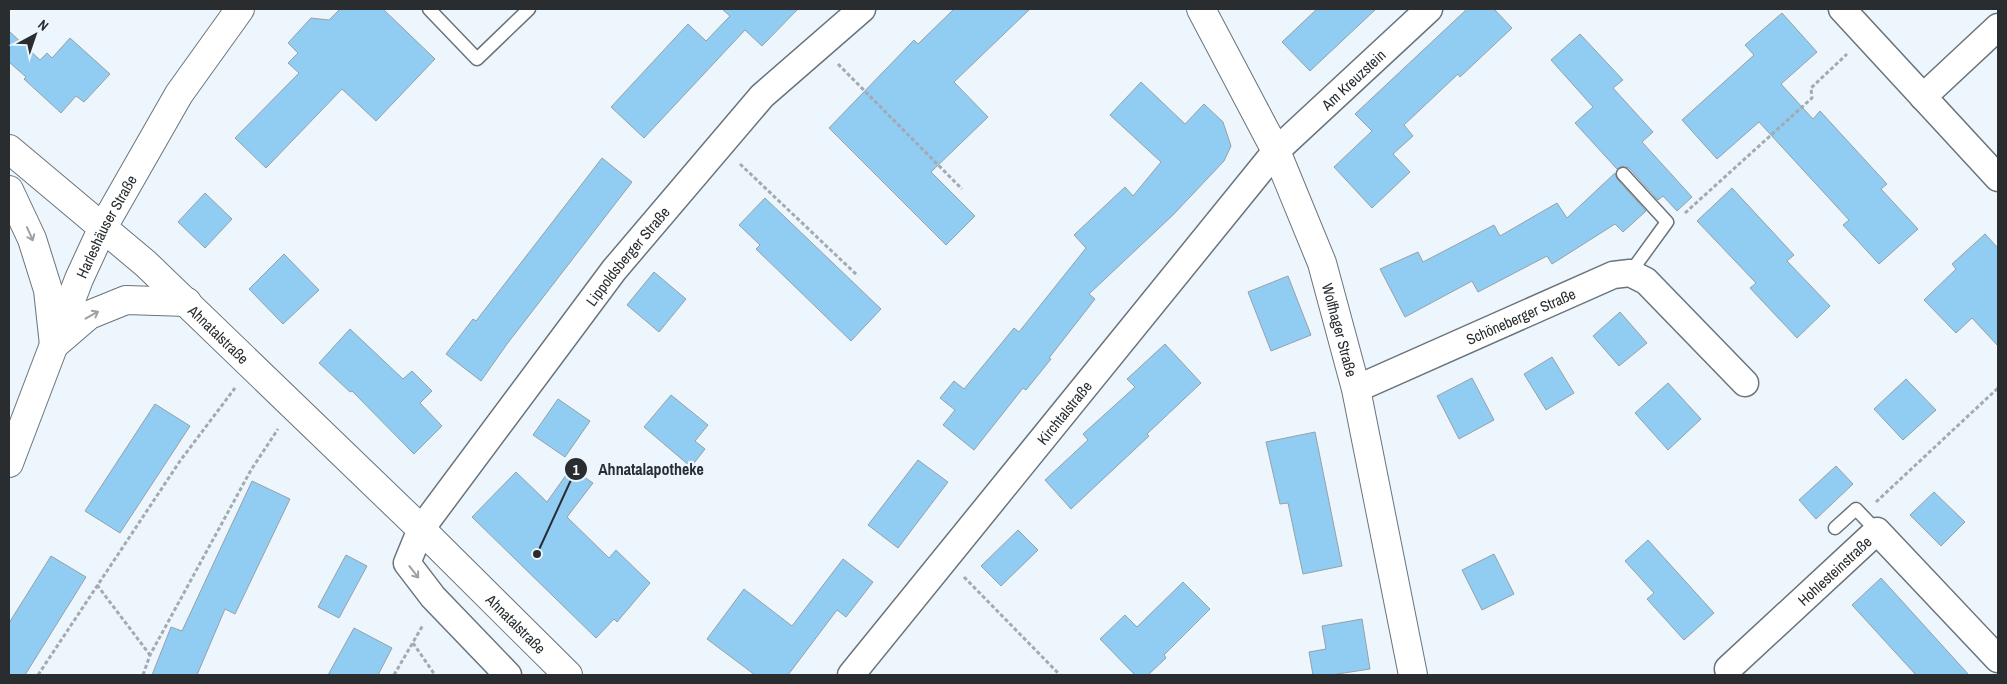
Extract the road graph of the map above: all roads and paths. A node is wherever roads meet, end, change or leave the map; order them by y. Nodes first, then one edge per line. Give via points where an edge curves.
1 (240, 9) edge
2 (429, 9) edge
3 (529, 9) edge
4 (862, 9) edge
5 (1200, 9) edge
6 (1429, 9) edge
7 (1842, 9) edge
8 (1998, 27) edge
9 (1866, 36) junction
10 (820, 46) junction
11 (1923, 97) junction
12 (720, 145) junction
13 (9, 149) edge
14 (1276, 151) junction
15 (1623, 174) dead end
16 (1998, 178) edge
17 (962, 189) dead end
18 (9, 190) edge
19 (1667, 222) junction
20 (103, 227) junction
21 (1630, 273) junction
22 (858, 276) dead end
23 (186, 302) junction
24 (54, 345) junction
25 (252, 365) junction
26 (1745, 383) dead end
27 (1998, 388) edge
28 (1356, 389) junction
29 (293, 406) junction
30 (9, 463) edge
31 (1870, 523) junction
32 (1835, 528) dead end
33 (421, 529) junction
34 (946, 559) junction
35 (97, 585) junction
36 (437, 601) junction
37 (413, 643) junction
38 (150, 655) junction
39 (1998, 659) edge
40 (1728, 669) dead end
41 (38, 675) edge
42 (143, 675) edge
43 (394, 675) edge
44 (435, 675) edge
45 (508, 675) edge
46 (568, 675) edge
47 (851, 675) edge
48 (1060, 675) edge
49 (1413, 675) edge

1 - 20 main road, Harleshäuser Straße via 179,94
2 - 3 lane via 477,59
4 - 10 street, Lippoldsberger Straße
5 - 14 main road, Wolfhager Straße
6 - 14 street, Am Kreuzstein
7 - 9 street
8 - 11 street
9 - 11 street
9 - 19 path via 1811,88 1812,98 1681,216
10 - 12 street, Lippoldsberger Straße via 762,96
10 - 17 path
11 - 16 street
12 - 22 path
12 - 33 street, Lippoldsberger Straße via 614,270
13 - 20 main road, Ahnatalstraße
14 - 28 main road, Wolfhager Straße via 1322,263
14 - 34 street, Kirchtalstraße
15 - 19 lane
18 -> 24 main road via 32,239 48,290
19 - 21 lane
20 - 23 main road, Ahnatalstraße
20 - 24 main road, Harleshäuser Straße
21 - 26 street via 1646,280
21 - 28 street, Schöneberger Straße via 1614,275
24 -> 23 main road via 89,315 126,300
23 - 25 main road, Ahnatalstraße
24 - 30 main road, Harleshäuser Straße
25 - 29 main road, Ahnatalstraße
25 - 35 path via 180,462
27 - 31 path
28 - 49 main road, Wolfhager Straße
29 - 33 main road, Ahnatalstraße
29 - 38 path via 251,470
31 - 32 lane via 1856,509
31 - 39 street, Hohlesteinstraße
31 - 40 street, Hohlesteinstraße
33 -> 36 street via 407,563
33 - 46 main road, Ahnatalstraße
34 - 47 street, Kirchtalstraße
34 - 48 path
35 - 38 path
35 - 41 path
36 - 37 path
36 - 45 street
37 - 43 path
37 - 44 path
38 - 42 path

